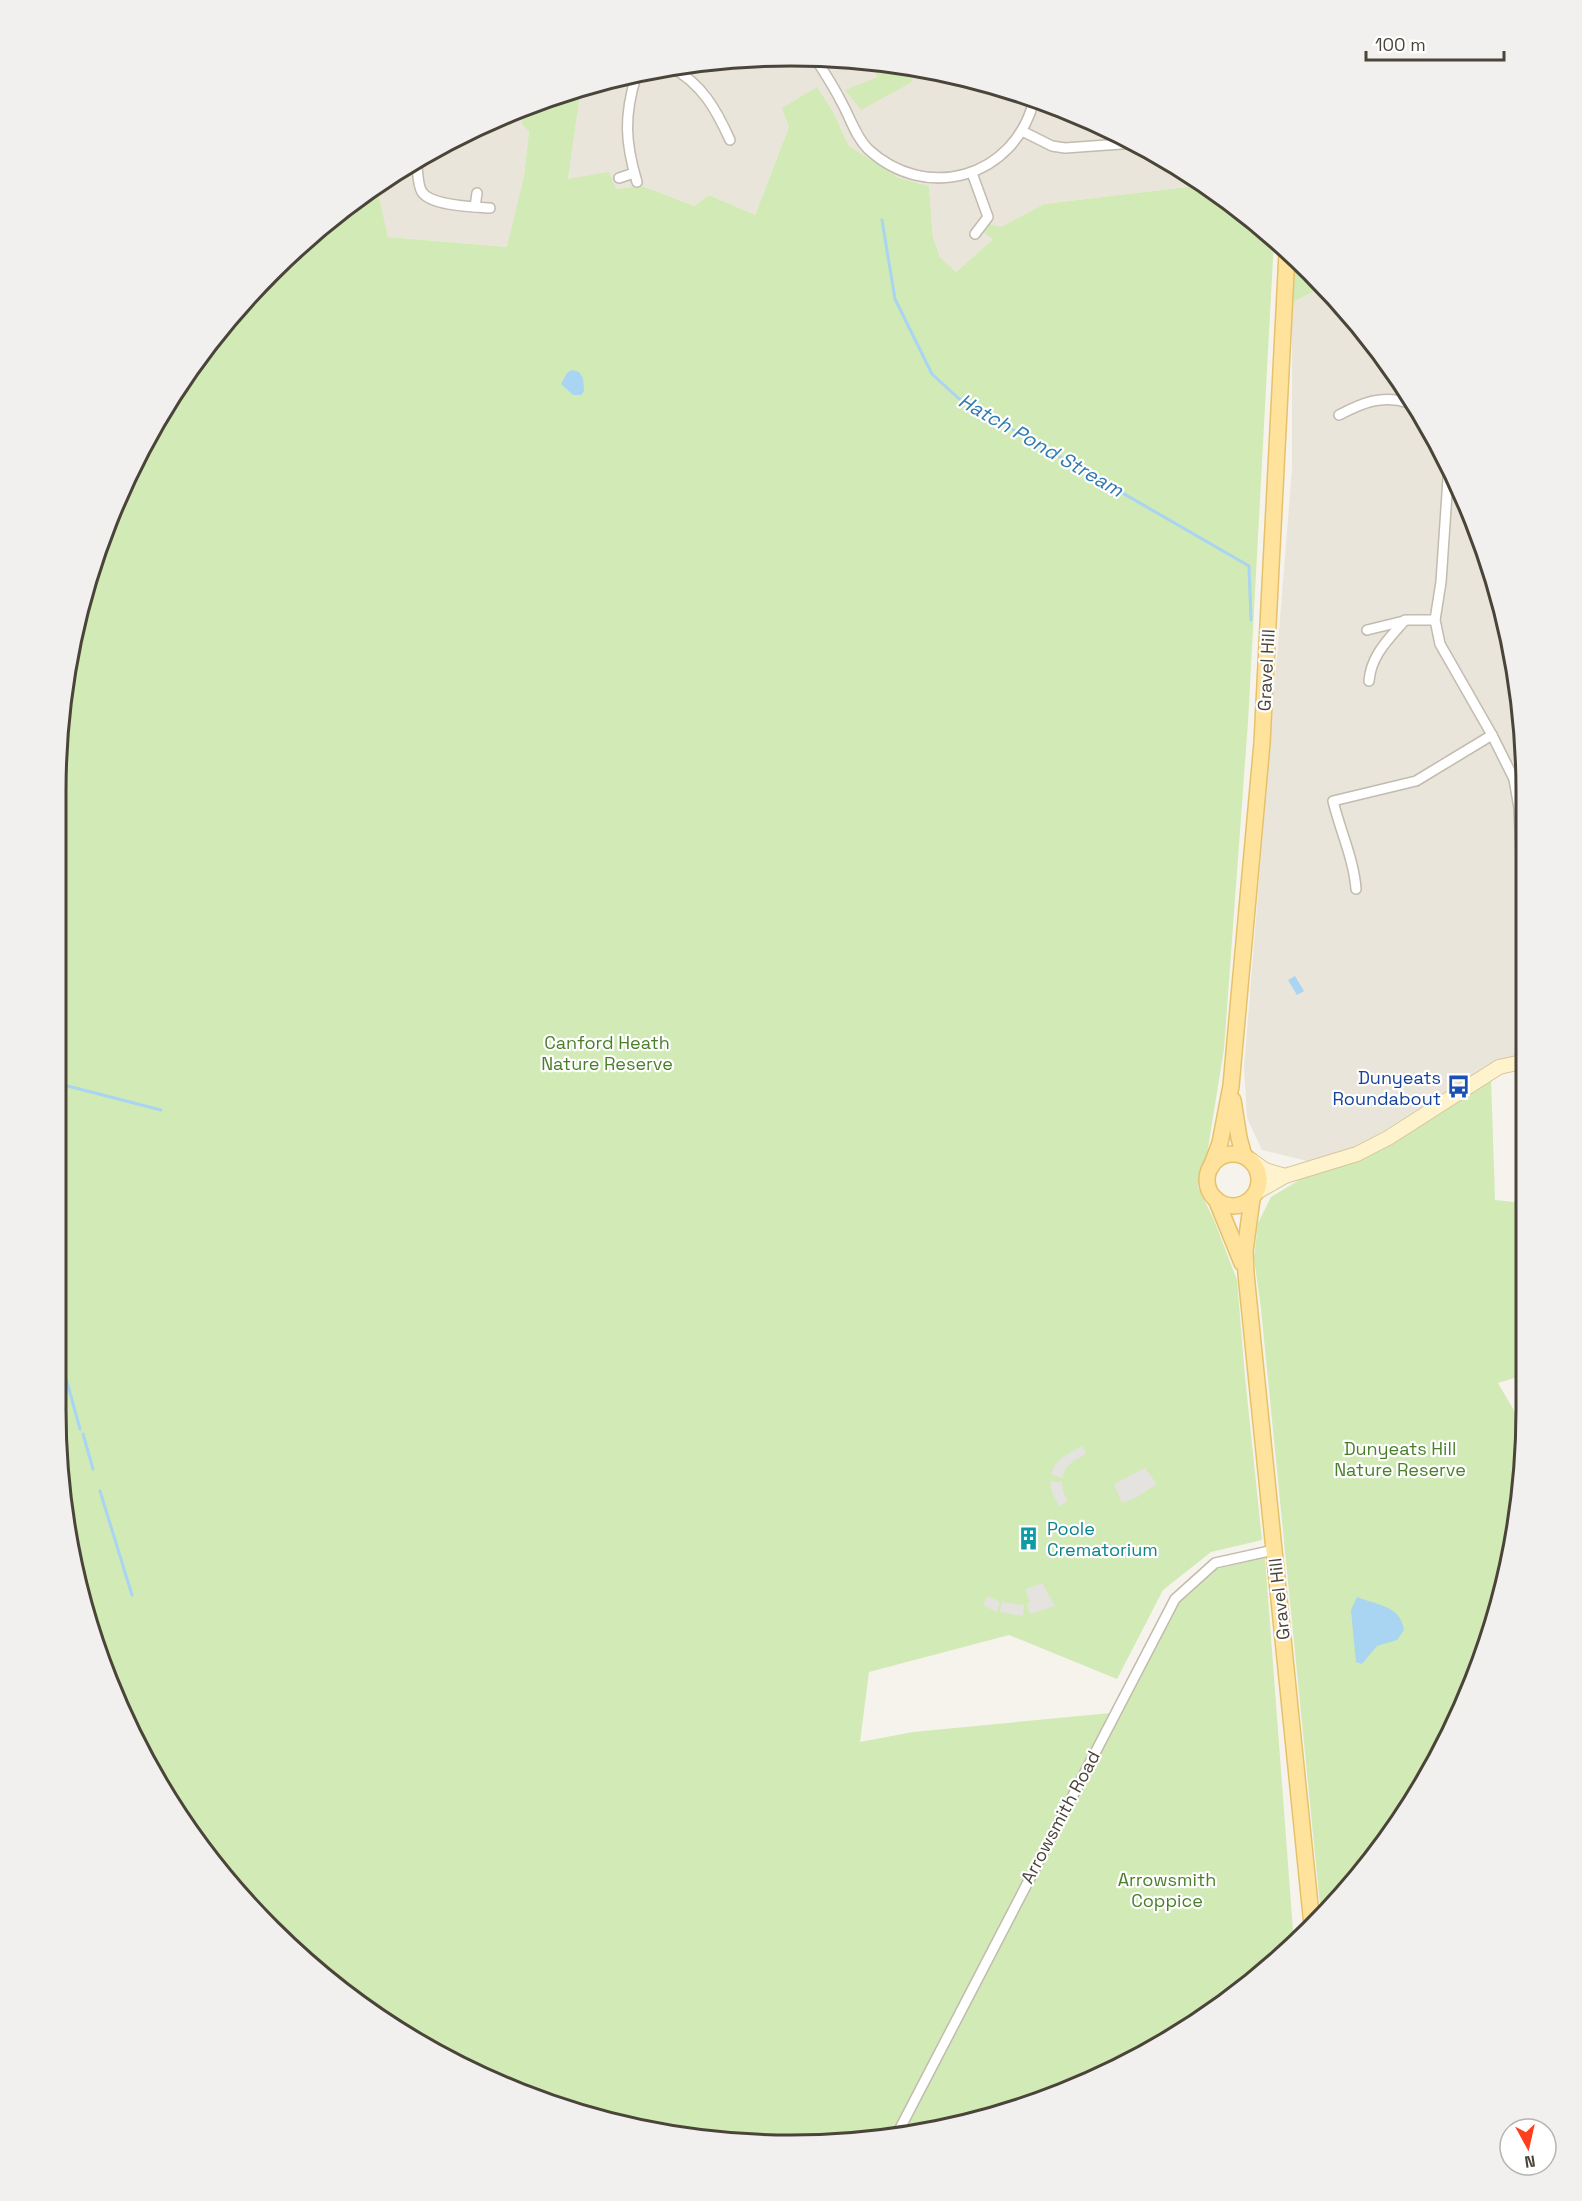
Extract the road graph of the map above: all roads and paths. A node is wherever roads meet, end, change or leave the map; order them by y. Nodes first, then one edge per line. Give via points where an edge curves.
1 (821, 67) edge
2 (682, 74) edge
3 (634, 84) edge
4 (1031, 107) edge
5 (1022, 130) junction
6 (730, 140) dead end
7 (1118, 144) edge
8 (417, 170) edge
9 (972, 172) junction
10 (619, 178) dead end
11 (477, 194) dead end
12 (475, 207) junction
13 (490, 208) dead end
14 (975, 234) dead end
15 (1287, 262) edge
16 (1402, 402) edge
17 (1339, 415) dead end
18 (1448, 485) edge
19 (1405, 620) junction
20 (1435, 620) junction
21 (1367, 630) dead end
22 (1369, 681) dead end
23 (1492, 735) junction
24 (1516, 790) edge
25 (1356, 889) dead end
26 (1516, 1063) edge
27 (1231, 1086) junction
28 (1247, 1158) junction
29 (1211, 1167) junction
30 (1285, 1176) junction
31 (1254, 1195) junction
32 (1216, 1199) junction
33 (1246, 1274) junction
34 (1274, 1550) junction
35 (1311, 1915) edge
36 (901, 2126) edge

1 - 9 street via 856,132 879,157 919,177 951,177
2 - 6 street via 707,96
3 - 10 street via 626,133 635,178
4 - 5 street
5 - 7 street via 1052,146 1065,148
5 - 9 street via 997,159
8 - 12 street via 423,194 434,200
9 - 14 street via 988,217
11 - 12 street
12 - 13 street
15 - 27 main road, Gravel Hill via 1262,743
16 - 17 street via 1383,398
18 - 20 street
19 - 20 street
19 - 21 street
19 - 22 street via 1378,652
20 - 23 street via 1440,644
23 - 24 street
23 - 25 street via 1416,781 1333,801
26 - 30 street via 1499,1067 1357,1155
27 - 28 main road, Gravel Hill
27 - 29 main road, Gravel Hill
28 - 29 main road via 1229,1154
28 - 30 street via 1264,1170
28 - 31 main road via 1259,1175
29 - 32 main road via 1208,1184
30 - 31 street
31 - 32 main road via 1238,1206
31 - 33 main road, Gravel Hill via 1245,1251
32 - 33 main road, Gravel Hill
33 - 34 main road, Gravel Hill
34 - 35 main road, Gravel Hill
34 - 36 street, Arrowsmith Road via 1215,1563 1175,1599

